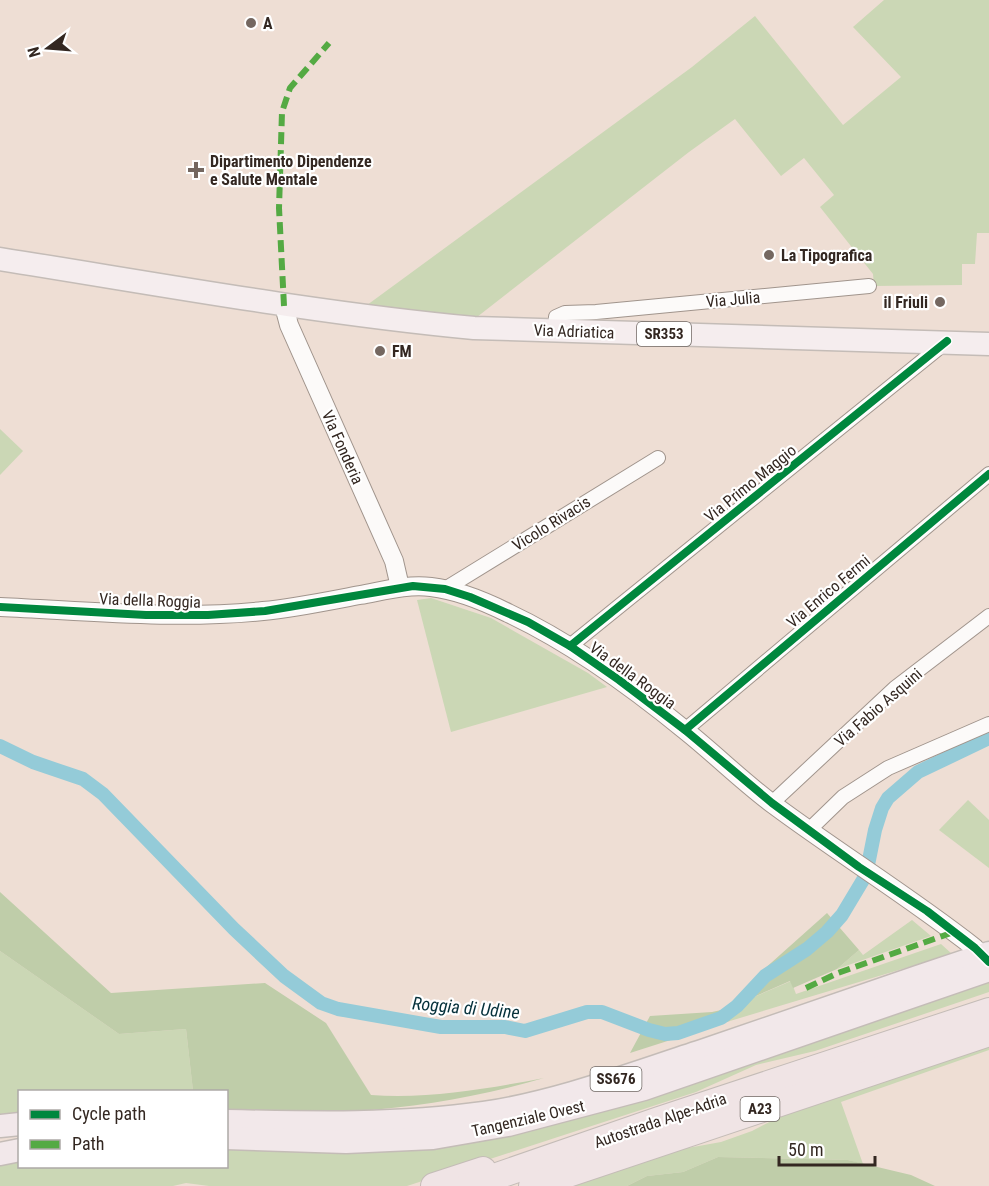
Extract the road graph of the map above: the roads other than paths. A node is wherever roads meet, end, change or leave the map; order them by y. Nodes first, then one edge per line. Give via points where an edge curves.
1 (0, 259) edge
2 (869, 286) dead end
3 (284, 306) junction
4 (597, 322) junction
5 (947, 341) junction
6 (989, 344) edge
7 (658, 458) dead end
8 (989, 474) edge
9 (400, 587) junction
10 (445, 589) junction
11 (0, 606) edge
12 (989, 616) edge
13 (570, 646) junction
14 (989, 724) edge
15 (685, 730) junction
16 (771, 803) junction
17 (809, 830) junction
18 (982, 950) edge
19 (989, 970) edge
20 (989, 1011) edge
21 (989, 1033) edge
22 (228, 1121) edge
23 (18, 1124) edge
24 (0, 1126) edge
25 (228, 1138) edge
26 (18, 1150) edge
27 (0, 1154) edge
28 (531, 1176) edge
29 (434, 1186) edge
30 (468, 1186) edge

1 - 3 main road, Via Adriatica
2 - 4 street, Via Julia
3 - 4 main road, Via Adriatica / SR353 via 474,328 555,331
3 - 9 street, Via Fonderia via 289,326 394,561
4 - 5 main road, Via Adriatica / SR353
5 - 6 main road, Via Adriatica / SR353
5 - 13 street, Via Primo Maggio
7 - 10 street, Vicolo Rivacis
8 - 15 street, Via Enrico Fermi
9 - 10 street, Via della Roggia
9 - 11 street, Via della Roggia via 265,611 208,615
10 - 13 street, Via della Roggia via 496,607
12 - 16 street, Via Fabio Asquini via 896,688
13 - 15 street, Via della Roggia
14 - 17 street via 888,768 843,797
15 - 16 street, Via della Roggia
16 - 17 street, Via della Roggia
17 - 18 street, Via della Roggia
18 - 22 highway, Tangenziale Ovest / SS676 via 636,1073 538,1102 485,1113 411,1120
19 - 25 highway, Tangenziale Ovest / SS676 via 644,1089 508,1125 433,1137 346,1142
20 - 28 highway, Autostrada Alpe-Adria / A23 via 659,1120
21 - 28 highway, Autostrada Alpe-Adria / A23
23 - 24 highway
26 - 27 highway
28 - 29 highway via 483,1170
28 - 30 highway, Autostrada Alpe-Adria / A23

